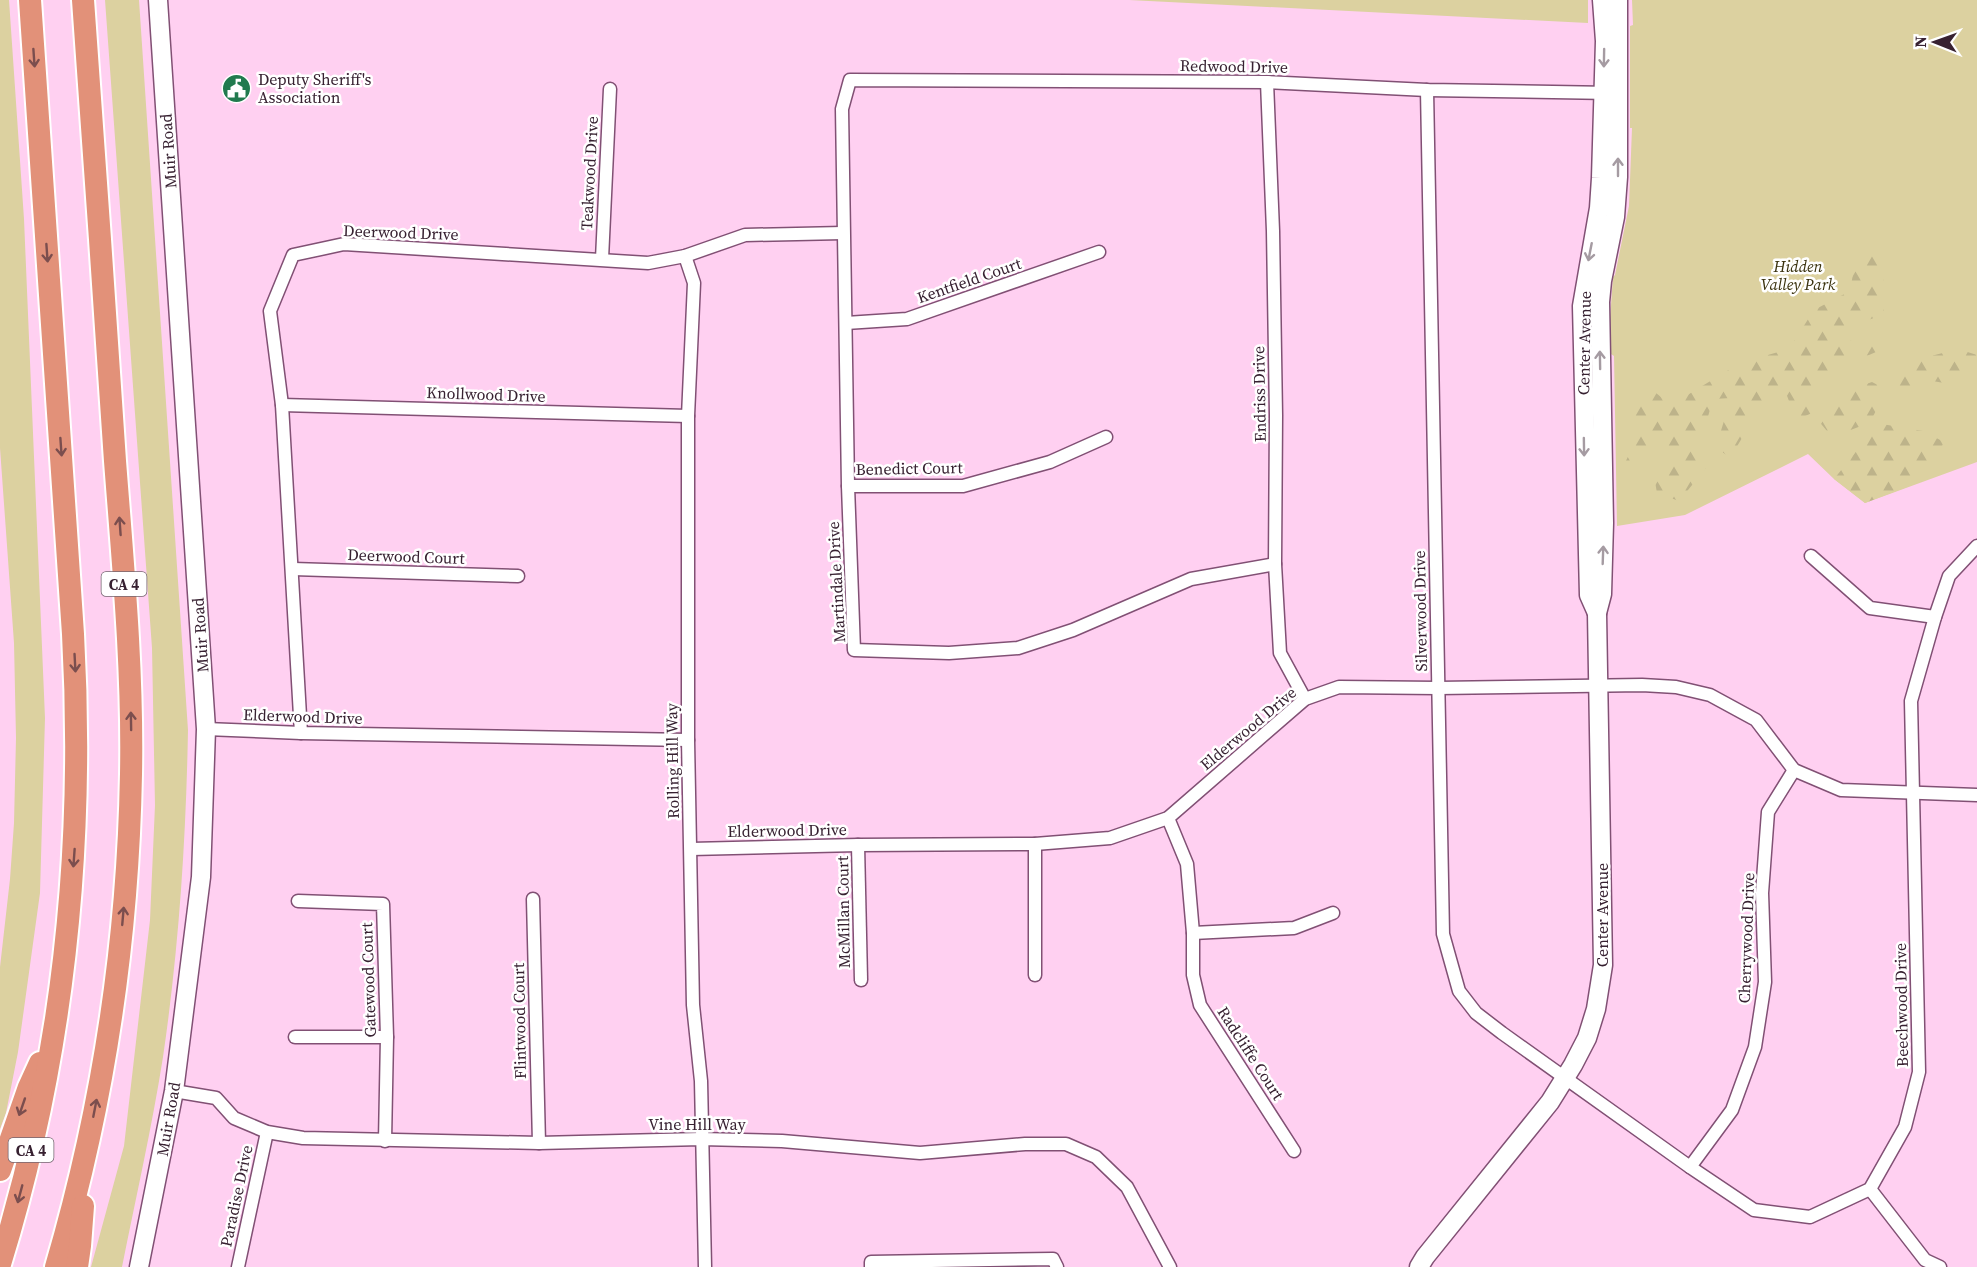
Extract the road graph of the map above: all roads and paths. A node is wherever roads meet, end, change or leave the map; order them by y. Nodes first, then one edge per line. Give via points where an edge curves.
1 (30, 0) edge
2 (83, 0) edge
3 (158, 0) edge
4 (1602, 0) edge
5 (1618, 0) edge
6 (850, 80) joint
7 (1267, 82) junction
8 (610, 89) dead end
9 (1427, 90) junction
10 (1611, 93) junction
11 (843, 233) junction
12 (1099, 252) dead end
13 (685, 256) junction
14 (602, 259) junction
15 (846, 323) junction
16 (282, 405) junction
17 (688, 416) junction
18 (1106, 436) dead end
19 (848, 486) junction
20 (1977, 546) edge
21 (1811, 556) dead end
22 (1275, 564) junction
23 (293, 569) junction
24 (518, 576) dead end
25 (1935, 617) junction
26 (1599, 687) junction
27 (1438, 688) junction
28 (1305, 699) junction
29 (206, 729) junction
30 (301, 733) junction
31 (688, 740) junction
32 (1794, 770) junction
33 (1913, 792) junction
34 (1977, 795) edge
35 (1168, 818) junction
36 (1035, 844) junction
37 (858, 845) junction
38 (690, 849) junction
39 (533, 899) dead end
40 (298, 901) dead end
41 (1333, 913) dead end
42 (1192, 933) junction
43 (1035, 975) dead end
44 (861, 980) dead end
45 (54, 1035) junction
46 (295, 1037) dead end
47 (387, 1037) junction
48 (1565, 1078) junction
49 (174, 1091) junction
50 (267, 1132) junction
51 (701, 1139) junction
52 (384, 1141) junction
53 (539, 1143) junction
54 (1294, 1150) dead end
55 (82, 1166) junction
56 (1689, 1167) junction
57 (0, 1170) edge
58 (1870, 1189) junction
59 (0, 1264) edge
60 (56, 1267) edge
61 (77, 1267) edge
62 (139, 1267) edge
63 (238, 1267) edge
64 (705, 1267) edge
65 (871, 1267) edge
66 (1058, 1267) edge
67 (1170, 1267) edge
68 (1419, 1267) edge
69 (1940, 1267) edge

1 -> 45 highway, CA 4 via 77,705 74,855
55 -> 2 highway, CA 4 via 103,1066 119,957 129,836 131,746 126,613
3 - 29 street, Muir Road
4 -> 10 street, Center Avenue
5 - 10 street, Center Avenue
6 - 7 street, Redwood Drive
6 - 11 street, Martindale Drive via 842,109
7 - 9 street, Redwood Drive
7 - 22 street, Endriss Drive via 1276,415
8 - 14 street, Teakwood Drive
9 - 10 street, Redwood Drive
9 - 27 street, Silverwood Drive
10 - 26 street, Center Avenue via 1618,177 1600,302 1604,523 1602,594 1597,613
11 - 13 street, Deerwood Drive via 745,235
11 - 15 street, Martindale Drive
12 - 15 street, Kentfield Court via 907,319
13 - 14 street, Deerwood Drive via 648,262
13 - 17 street, Rolling Hill Way via 694,283
14 - 16 street, Deerwood Drive via 344,244 293,255 270,311
15 - 19 street, Martindale Drive
16 - 17 street, Knollwood Drive
16 - 23 street, Deerwood Drive
17 - 31 street, Rolling Hill Way
18 - 19 street, Benedict Court via 1050,462 963,486
19 - 22 street, Martindale Drive via 855,650 949,653 1018,648 1073,630 1191,579
20 - 25 street, Beechwood Drive via 1949,576
21 - 25 street via 1870,608
22 - 28 street, Endriss Drive via 1280,653
23 - 24 street, Deerwood Court
23 - 30 street, Deerwood Drive
25 - 33 street, Beechwood Drive via 1911,701
26 - 27 street, Elderwood Drive
26 - 32 street, Elderwood Drive via 1676,687 1710,695 1756,720
26 - 48 street, Center Avenue via 1604,965 1587,1038
27 - 28 street, Elderwood Drive via 1339,687
27 - 48 street, Silverwood Drive via 1443,934 1459,991 1476,1012
28 - 35 street, Elderwood Drive
29 - 30 street, Elderwood Drive
29 - 49 street, Muir Road via 201,877
30 - 31 street, Elderwood Drive
31 - 38 street, Rolling Hill Way
32 - 33 street, Elderwood Drive via 1841,790
32 - 56 street, Cherrywood Drive via 1768,812 1762,893 1765,982 1755,1047 1731,1110
33 - 34 street, Elderwood Drive
33 - 58 street, Beechwood Drive via 1919,1071 1905,1127
35 - 36 street, Elderwood Drive via 1110,838
35 - 42 street, Radcliffe Court via 1187,864
36 - 37 street, Elderwood Drive
36 - 43 street
37 - 38 street, Elderwood Drive
37 - 44 street, McMillan Court
38 - 51 street, Rolling Hill Way
39 - 53 street, Flintwood Court
40 - 47 street, Gatewood Court via 382,904
41 - 42 street via 1294,928
42 - 54 street, Radcliffe Court via 1193,975 1200,1005
45 -> 57 highway via 29,1087
45 -> 59 highway, CA 4 via 32,1146
46 - 47 street
47 - 52 street, Gatewood Court
48 - 56 street
48 - 68 street, Center Avenue
49 - 50 street, Vine Hill Way via 216,1098 234,1118
49 - 62 street, Muir Road
50 - 52 street, Vine Hill Way via 303,1138
50 - 63 street, Paradise Drive
51 - 53 street, Vine Hill Way
51 - 64 street, Rolling Hill Way
51 - 67 street, Vine Hill Way via 782,1141 920,1153 1066,1144 1096,1157 1127,1187
52 - 53 street, Vine Hill Way
55 - 60 highway, CA 4
55 - 61 highway
56 - 58 street via 1754,1210 1810,1217
58 - 69 street via 1925,1260
65 - 66 street via 871,1262 1053,1259

